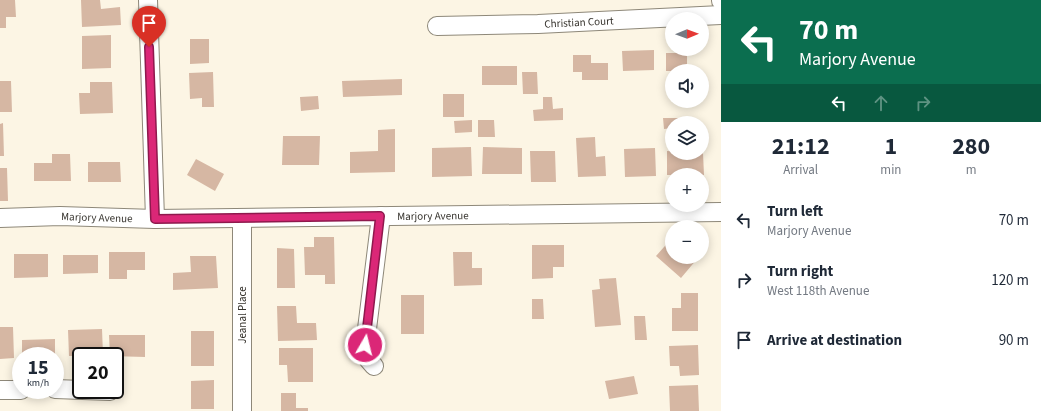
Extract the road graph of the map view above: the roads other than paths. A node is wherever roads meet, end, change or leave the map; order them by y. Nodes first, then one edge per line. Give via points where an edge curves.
1 (148, 0) edge
2 (721, 15) edge
3 (437, 26) dead end
4 (721, 212) edge
5 (380, 216) junction
6 (0, 218) edge
7 (242, 218) junction
8 (155, 219) junction
9 (374, 366) dead end
10 (0, 390) edge
11 (12, 390) edge
12 (242, 411) edge

1 - 8 street
2 - 3 street, Christian Court
4 - 5 street, Marjory Avenue
5 - 7 street, Marjory Avenue
5 - 9 street via 365,345 368,359
6 - 8 street, Marjory Avenue via 60,216
7 - 8 street, Marjory Avenue
7 - 12 street, Jeanal Place
10 - 11 street

